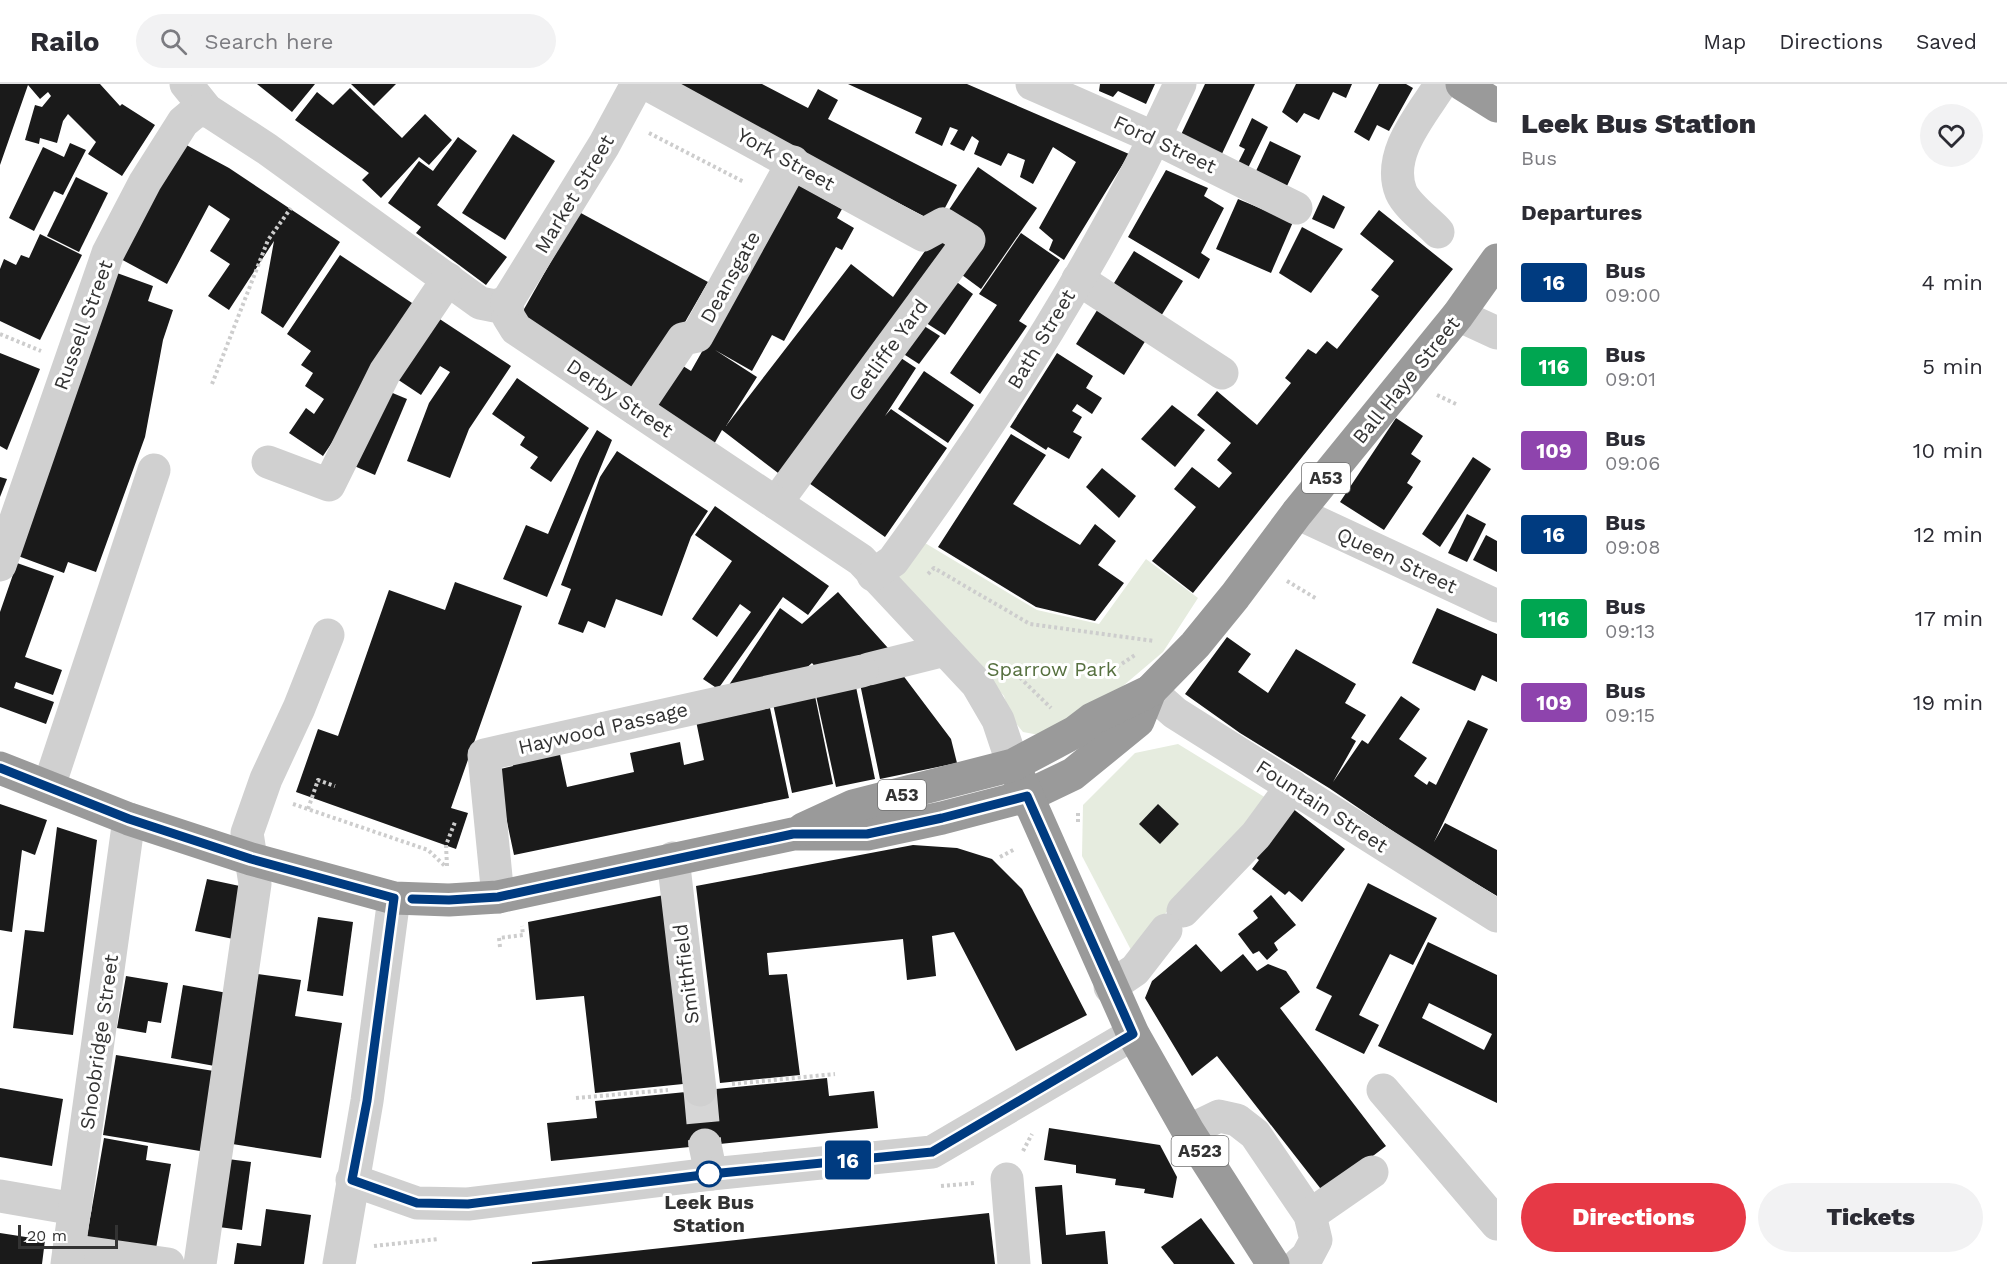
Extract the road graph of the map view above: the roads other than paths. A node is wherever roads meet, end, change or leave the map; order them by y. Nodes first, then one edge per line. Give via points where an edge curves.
1 (186, 84) edge
2 (637, 84) edge
3 (648, 84) edge
4 (1032, 84) edge
5 (1180, 84) edge
6 (1441, 84) edge
7 (1462, 84) edge
8 (1497, 106) edge
9 (207, 110) junction
10 (1155, 138) junction
11 (793, 162) junction
12 (1296, 208) dead end
13 (1438, 232) dead end
14 (923, 235) joint
15 (1497, 260) edge
16 (447, 279) junction
17 (1078, 279) junction
18 (507, 302) junction
19 (1458, 315) junction
20 (1497, 333) edge
21 (1222, 373) dead end
22 (636, 409) junction
23 (268, 462) dead end
24 (154, 470) dead end
25 (776, 503) junction
26 (1297, 513) junction
27 (0, 565) edge
28 (873, 575) junction
29 (1497, 606) edge
30 (328, 635) dead end
31 (945, 650) junction
32 (1150, 691) junction
33 (1014, 765) junction
34 (0, 768) edge
35 (49, 786) junction
36 (1293, 786) junction
37 (1027, 796) junction
38 (129, 819) junction
39 (793, 834) junction
40 (673, 858) junction
41 (251, 859) junction
42 (498, 897) junction
43 (394, 898) junction
44 (1497, 916) edge
45 (1110, 987) junction
46 (1133, 1034) junction
47 (700, 1090) tunnel mouth
48 (1383, 1090) dead end
49 (1188, 1131) junction
50 (1372, 1172) dead end
51 (1007, 1179) dead end
52 (352, 1180) junction
53 (0, 1196) edge
54 (75, 1209) junction
55 (1310, 1215) junction
56 (1497, 1224) edge
57 (68, 1257) edge
58 (168, 1264) edge
59 (200, 1264) edge
60 (339, 1264) edge
61 (1014, 1264) edge
62 (1274, 1264) edge
63 (1299, 1264) edge

1 - 9 street
2 - 18 street, Market Street
3 - 11 street, York Street
4 - 10 street, Ford Street
5 - 10 street, Bath Street
6 - 13 street via 1405,140 1396,173 1401,194
7 - 8 highway
9 - 16 street
9 - 27 street, Russell Street via 195,112 183,122 145,182 108,253
10 - 12 street, Ford Street
10 - 17 street, Bath Street
11 - 14 street, York Street
11 - 22 street, Deansgate via 697,336 683,339
14 - 25 street, Getliffe Yard via 944,224 969,240
15 - 19 highway, Ball Haye Street / A53
16 - 18 street via 480,303 495,306
16 - 23 street via 385,372 329,485
17 - 21 street
17 - 28 street, Bath Street via 1037,351 904,546 893,561
18 - 22 street, Derby Street via 508,316 516,329
19 - 20 street
19 - 26 highway, Ball Haye Street / A53
22 - 25 street, Derby Street
24 - 35 street
25 - 28 street, Derby Street via 861,560
26 - 29 street, Queen Street
26 - 32 highway, Ball Haye Street / A53 via 1195,645
28 - 31 street, Derby Street
30 - 41 street via 247,833
31 - 33 street, Derby Street via 977,684 998,720
31 - 42 street, Haywood Passage via 484,755
32 - 33 highway, Ball Haye Street / A53 via 1092,719
32 - 36 street, Fountain Street via 1175,713
32 - 37 highway, Ball Haye Street / A53 via 1138,721 1073,774
33 - 37 highway, A523
33 - 39 highway, A53 via 853,806
34 - 35 highway, A53
35 - 38 highway, A53
36 - 44 street, Fountain Street
36 - 45 street via 1256,835 1175,920 1135,970
37 - 39 highway, A53 via 867,834
37 - 45 highway, A523
38 - 41 highway, A53
38 - 54 street, Shoobridge Street
39 - 40 highway, A53
40 - 42 highway, A53
40 - 47 street, Smithfield
41 - 43 highway, A53
41 - 59 street via 255,884
42 - 43 highway, A53
43 - 52 street via 367,1101
45 - 46 highway, A523
46 - 49 highway, A523
46 - 52 street via 932,1152 708,1160 468,1204 417,1203
48 - 56 street
49 - 55 street via 1219,1116 1236,1120 1255,1134
49 - 62 highway, A523
50 - 55 street
51 - 61 street
52 - 60 street
53 - 54 street
54 - 57 street, Shoobridge Street
55 - 63 street via 1316,1240
57 - 58 street

